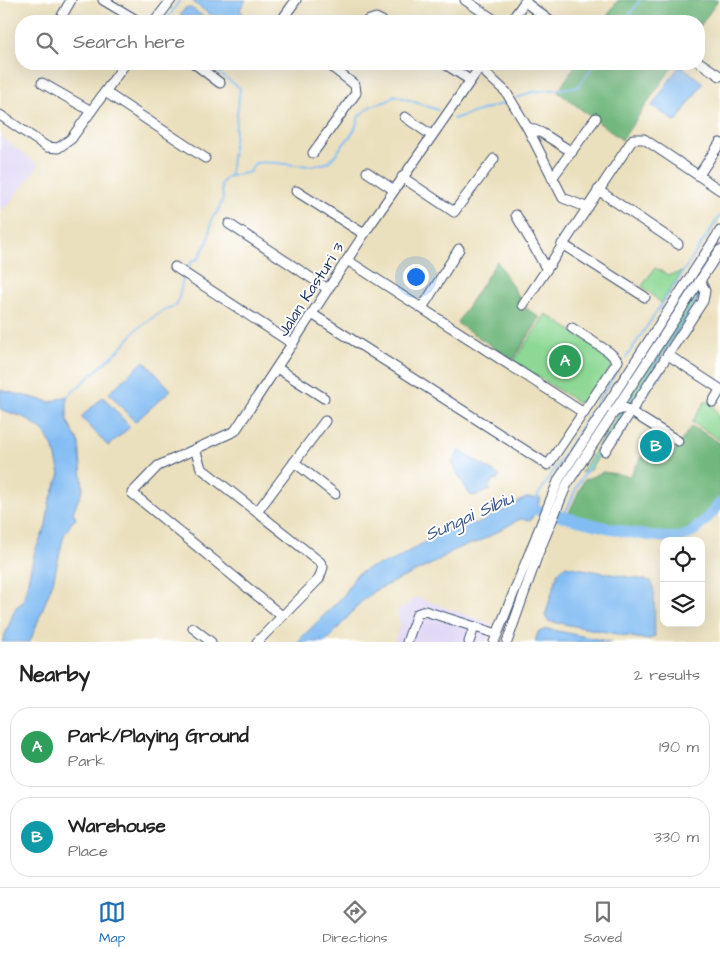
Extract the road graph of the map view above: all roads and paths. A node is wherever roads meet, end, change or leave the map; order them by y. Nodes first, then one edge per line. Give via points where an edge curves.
1 (71, 0) edge
2 (104, 0) edge
3 (171, 0) edge
4 (296, 0) edge
5 (465, 0) edge
6 (526, 1) edge
7 (62, 15) edge
8 (128, 15) edge
9 (160, 15) edge
10 (285, 15) edge
11 (487, 15) edge
12 (516, 15) edge
13 (543, 15) edge
14 (705, 66) edge
15 (121, 70) edge
16 (203, 70) edge
17 (336, 70) edge
18 (454, 70) edge
19 (477, 70) edge
20 (485, 70) edge
21 (720, 76) edge
22 (470, 80) junction
23 (42, 83) dead end
24 (220, 83) dead end
25 (105, 92) junction
26 (91, 111) junction
27 (0, 116) edge
28 (405, 117) dead end
29 (596, 118) dead end
30 (527, 127) junction
31 (431, 135) junction
32 (720, 144) edge
33 (572, 152) junction
34 (313, 154) dead end
35 (205, 158) dead end
36 (494, 159) dead end
37 (367, 172) dead end
38 (699, 175) junction
39 (402, 177) junction
40 (552, 178) junction
41 (296, 190) dead end
42 (394, 190) junction
43 (598, 190) junction
44 (720, 190) edge
45 (586, 207) junction
46 (516, 215) dead end
47 (229, 224) dead end
48 (720, 231) edge
49 (364, 234) junction
50 (562, 244) junction
51 (678, 244) dead end
52 (459, 249) dead end
53 (720, 250) edge
54 (347, 260) junction
55 (175, 266) dead end
56 (546, 268) junction
57 (700, 280) junction
58 (328, 289) junction
59 (646, 297) dead end
60 (523, 305) dead end
61 (422, 308) junction
62 (312, 314) junction
63 (572, 328) dead end
64 (293, 344) junction
65 (668, 355) junction
66 (618, 361) junction
67 (277, 368) junction
68 (629, 369) junction
69 (638, 374) junction
70 (720, 390) edge
71 (324, 398) dead end
72 (713, 402) dead end
73 (631, 411) junction
74 (613, 412) junction
75 (584, 413) junction
76 (325, 422) dead end
77 (678, 441) dead end
78 (195, 449) junction
79 (605, 450) dead end
80 (294, 462) junction
81 (335, 494) dead end
82 (257, 512) junction
83 (534, 552) junction
84 (282, 616) junction
85 (474, 627) junction
86 (193, 628) dead end
87 (495, 638) edge
88 (211, 642) edge
89 (257, 642) edge
90 (407, 642) edge
91 (469, 642) edge
92 (507, 642) edge

1 - 7 street
2 - 8 street
3 - 9 street
4 - 10 street
5 - 11 street
6 - 12 street
6 - 13 street
14 - 21 street
15 - 25 street
16 - 24 street
17 - 34 street via 352,81 357,88 356,93
18 - 22 street
19 - 22 street, Jalan Kasturi 3
20 - 30 street via 506,92
22 - 31 street, Jalan Kasturi 3
23 - 26 street
25 - 26 street
25 - 35 street
26 - 27 street via 71,139 58,148 47,147
28 - 31 street
29 - 33 street
30 - 33 street
30 - 40 street
31 - 39 street, Jalan Kasturi 3
32 - 38 street
33 - 40 street
36 - 39 street via 454,212
37 - 42 street
38 - 43 street via 644,139 633,139
38 - 44 street
39 - 42 street, Jalan Kasturi 3
40 - 45 street via 563,198
41 - 49 street
42 - 49 street, Jalan Kasturi 3
43 - 45 street
43 - 51 street
45 - 50 street
46 - 56 street
47 - 58 street
48 - 68 street
49 - 54 street, Jalan Kasturi 3
50 - 56 street
50 - 59 street
52 - 61 street
53 - 57 street
54 - 58 street, Jalan Kasturi 3
54 - 61 street
55 - 64 street
56 - 60 street
57 - 65 street via 705,290 703,301
57 - 69 street
58 - 62 street, Jalan Kasturi 3
61 - 75 street
62 - 64 street, Jalan Kasturi 3
62 - 75 street via 546,464 550,464
63 - 66 street
64 - 67 street, Jalan Kasturi 3
65 - 70 street
65 - 73 street
66 - 68 street
66 - 75 street
67 - 71 street
67 - 78 street, Jalan Kasturi 3 via 233,432
68 - 69 street
68 - 83 street via 558,479
69 - 74 street
70 - 72 street
73 - 74 street via 622,408
73 - 77 street
73 - 79 street
74 - 83 street via 567,484
76 - 80 street
78 - 82 street via 201,468
78 - 84 street, Jalan Kasturi 3 via 158,466 132,493
80 - 81 street
80 - 82 street
82 - 84 street via 323,567 320,579
83 - 87 street
83 - 92 street
84 - 89 street
85 - 87 street
85 - 90 street via 420,612
85 - 91 street
86 - 88 street

